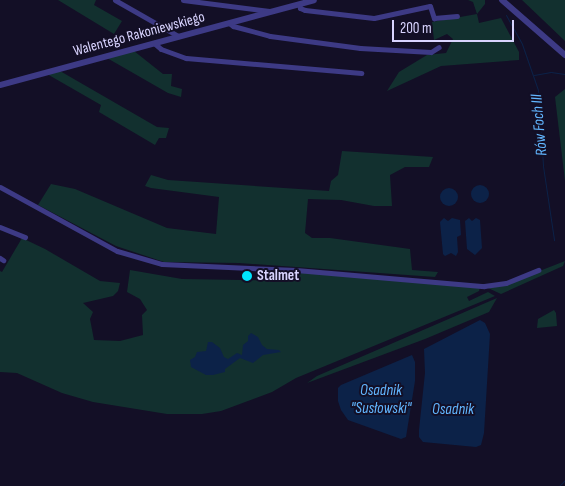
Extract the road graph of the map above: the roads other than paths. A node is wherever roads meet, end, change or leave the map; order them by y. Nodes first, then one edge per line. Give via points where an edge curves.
1 (115, 0) edge
2 (183, 0) edge
3 (314, 0) edge
4 (502, 0) edge
5 (299, 4) junction
6 (271, 11) junction
7 (457, 16) dead end
8 (229, 23) junction
9 (178, 36) junction
10 (154, 43) junction
11 (439, 47) dead end
12 (565, 55) edge
13 (361, 73) dead end
14 (0, 85) edge
15 (0, 187) edge
16 (0, 227) edge
17 (25, 237) dead end
18 (539, 270) dead end

1 - 9 street
2 - 6 street
3 - 5 street, Walentego Rakoniewskiego
4 - 12 street
5 - 6 street, Walentego Rakoniewskiego
5 - 7 street via 305,10 374,18 430,6 434,18
6 - 8 street, Walentego Rakoniewskiego
8 - 9 street, Walentego Rakoniewskiego
8 - 11 street via 270,36 360,48 431,52
9 - 10 street, Walentego Rakoniewskiego
10 - 13 street via 186,58
10 - 14 street, Walentego Rakoniewskiego
15 - 18 street via 117,251 162,264 296,270 484,286 506,283
16 - 17 street

